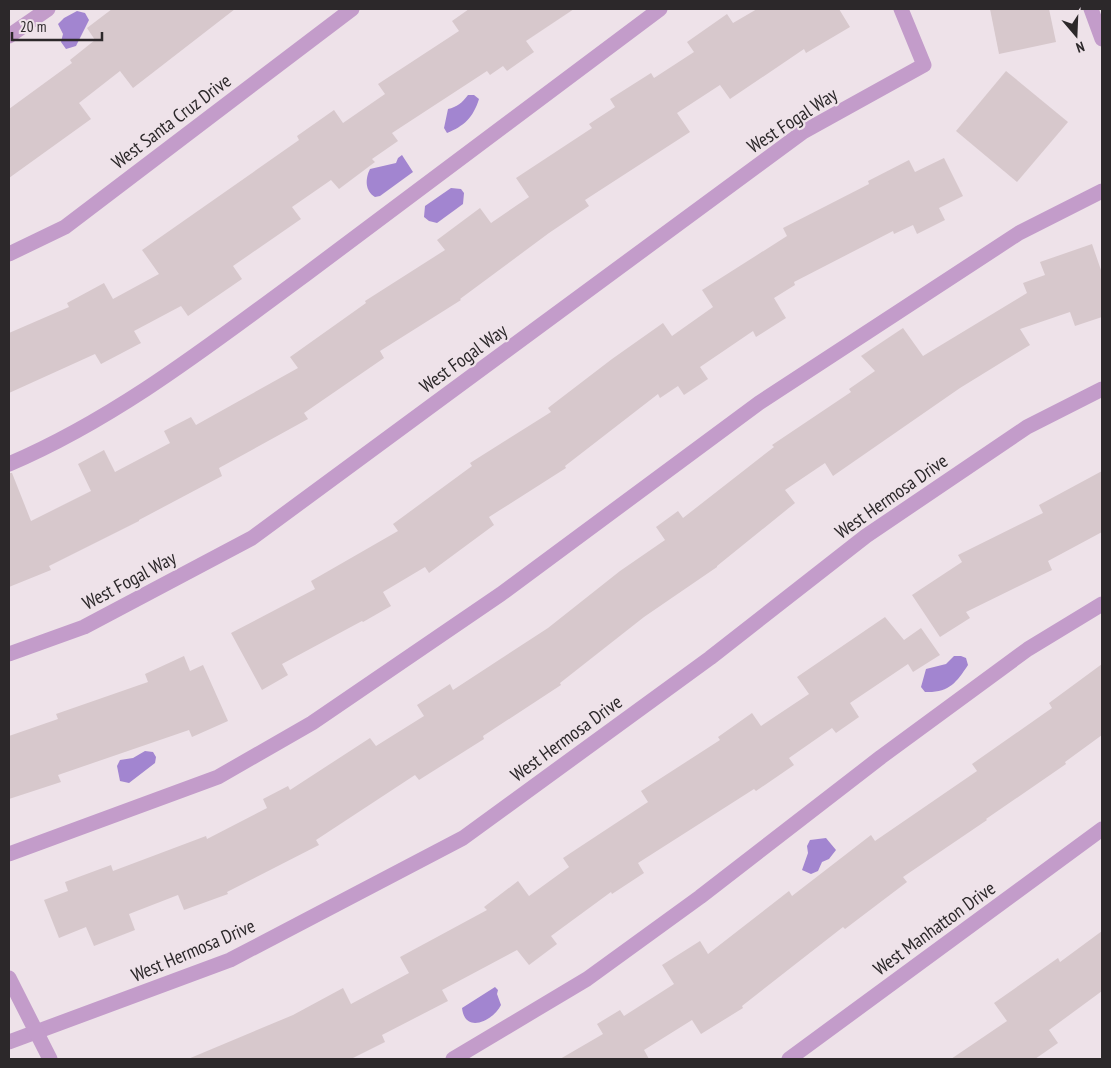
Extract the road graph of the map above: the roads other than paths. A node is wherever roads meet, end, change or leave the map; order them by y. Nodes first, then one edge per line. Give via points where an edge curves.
1 (48, 9) edge
2 (660, 9) edge
3 (900, 9) edge
4 (1091, 9) edge
5 (342, 12) edge
6 (9, 36) edge
7 (1102, 39) edge
8 (1102, 191) edge
9 (9, 254) edge
10 (1102, 390) edge
11 (9, 464) edge
12 (1102, 604) edge
13 (9, 654) edge
14 (1102, 829) edge
15 (9, 854) edge
16 (9, 978) edge
17 (37, 1033) junction
18 (9, 1042) edge
19 (50, 1059) edge
20 (453, 1059) edge
21 (789, 1059) edge

1 - 6 street
2 - 11 street via 409,198 142,392 40,451
3 - 13 street, West Fogal Way via 924,65 803,132 252,538 84,627
4 - 7 street
5 - 9 street, West Santa Cruz Drive via 65,227
8 - 15 street via 1018,233 760,402 501,594 312,723 218,777
10 - 17 street, West Hermosa Drive via 1027,427 866,536 710,658 462,838 230,960
12 - 20 street via 1004,666 587,979
14 - 21 street, West Manhatton Drive
16 - 17 street
17 - 18 street, West Hermosa Drive
17 - 19 street

